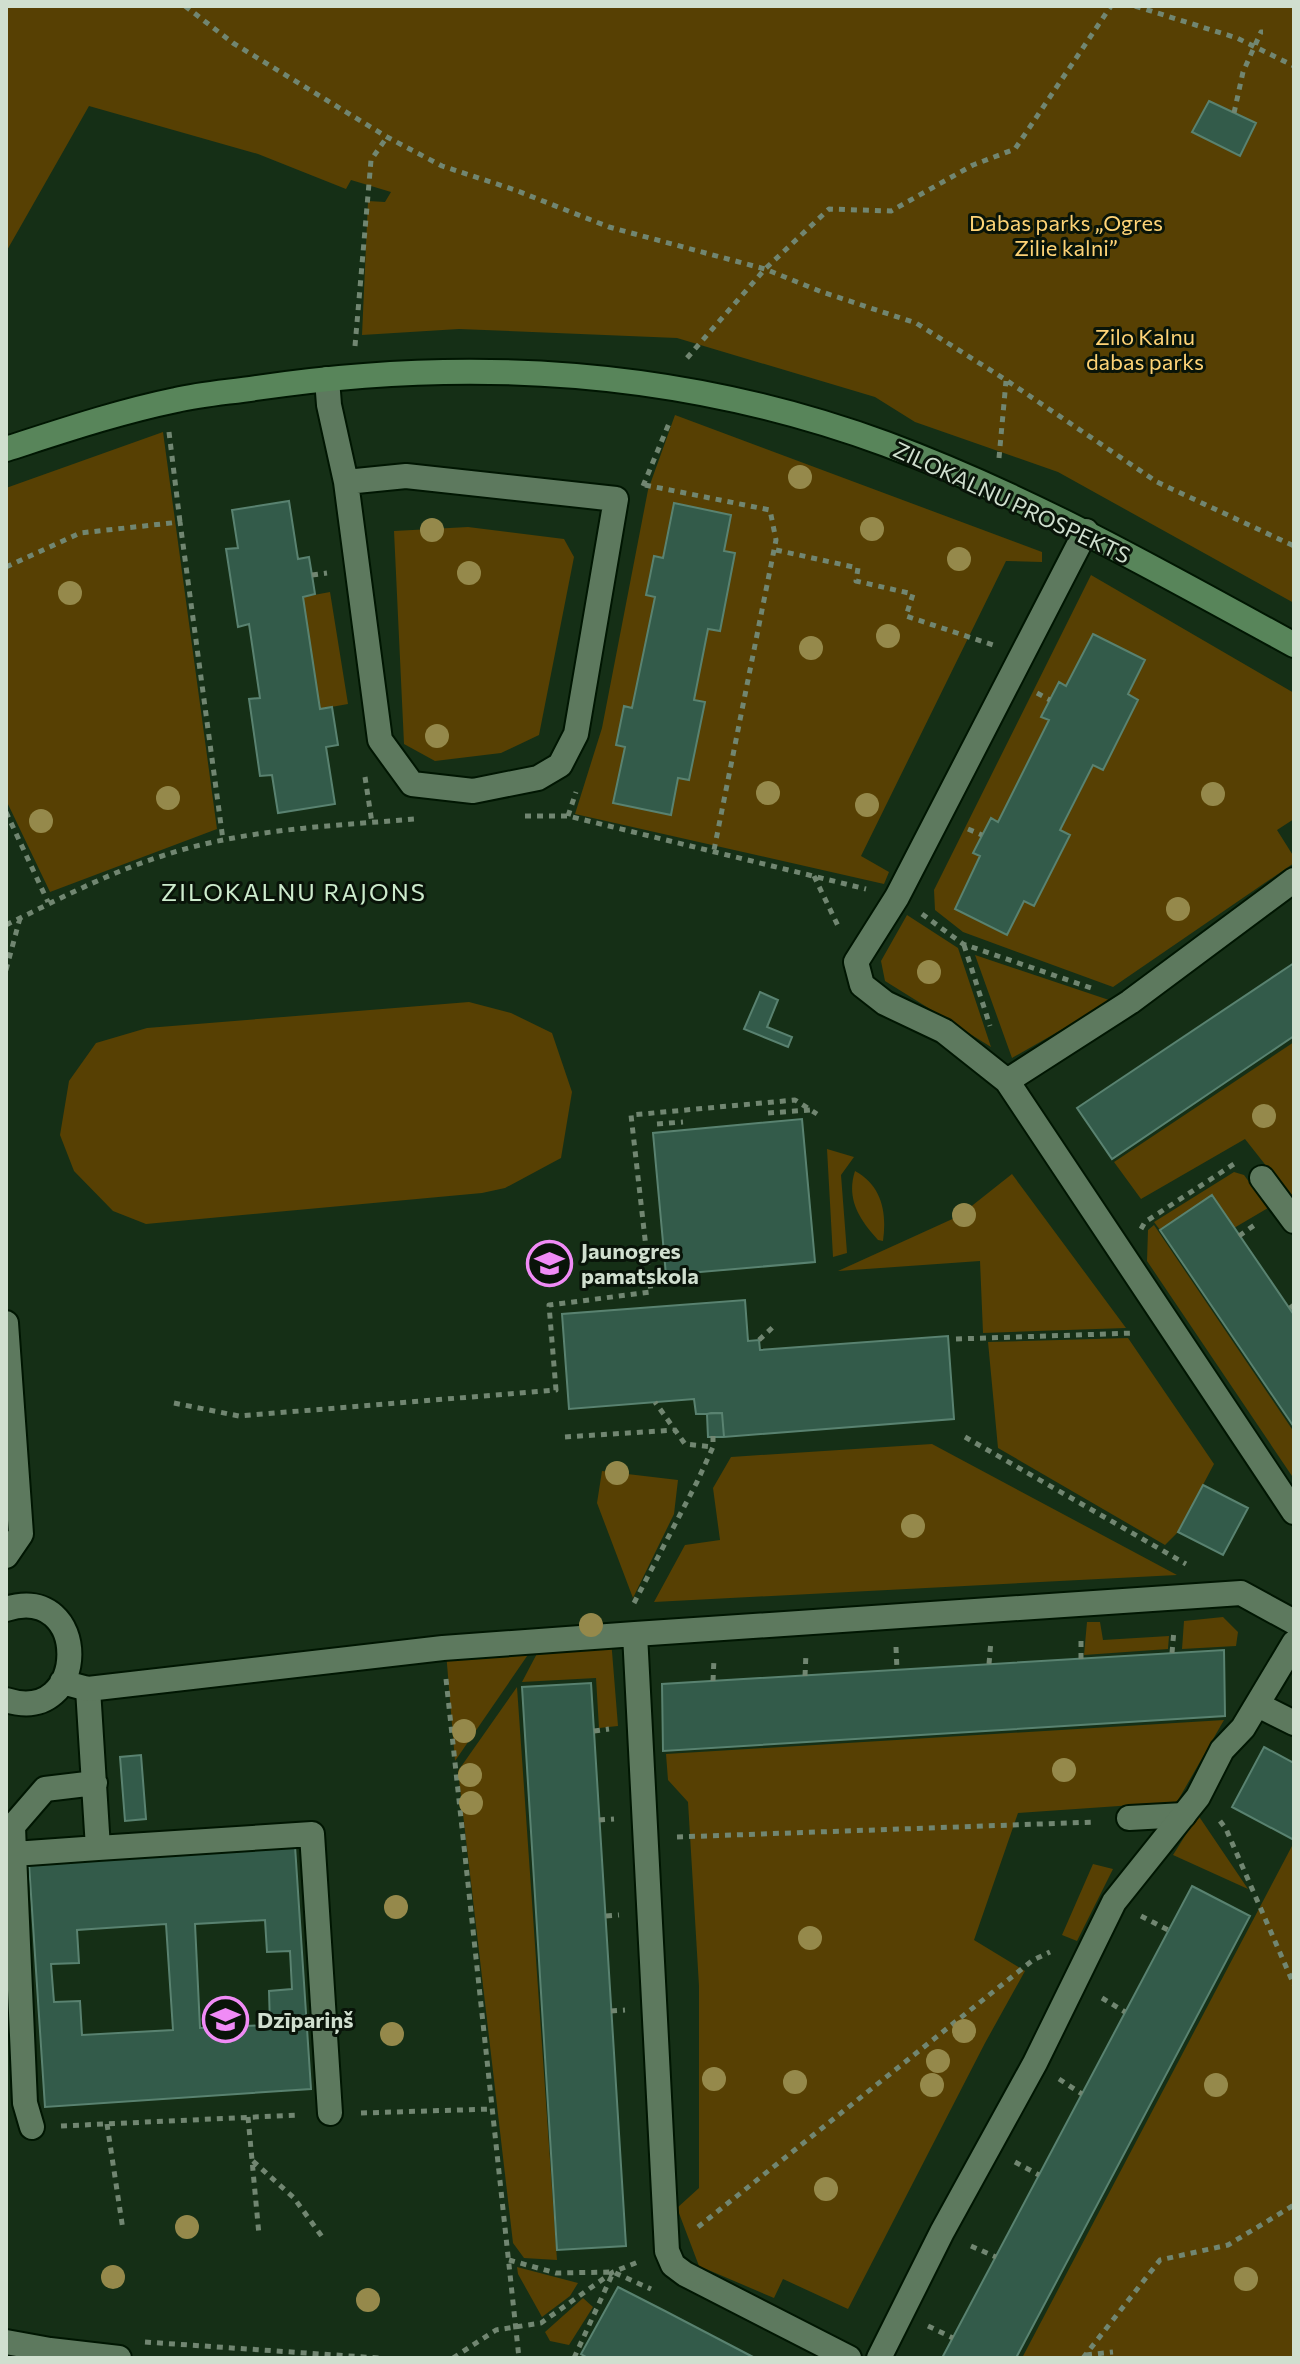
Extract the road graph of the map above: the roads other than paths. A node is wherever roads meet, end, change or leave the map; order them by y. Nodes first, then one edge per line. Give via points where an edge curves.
1 (327, 379) junction
2 (6, 449) edge
3 (346, 482) junction
4 (1086, 531) junction
5 (1294, 645) edge
6 (1294, 880) edge
7 (1007, 1081) junction
8 (1262, 1178) road end
9 (1294, 1221) edge
10 (6, 1323) edge
11 (1294, 1512) edge
12 (6, 1556) edge
13 (6, 1607) edge
14 (1294, 1622) edge
15 (635, 1634) junction
16 (1294, 1643) edge
17 (62, 1682) junction
18 (88, 1689) junction
19 (6, 1700) edge
20 (1258, 1705) junction
21 (1294, 1723) edge
22 (95, 1783) junction
23 (1191, 1806) junction
24 (1129, 1818) dead end
25 (98, 1848) junction
26 (14, 1854) junction
27 (330, 2113) road end
28 (32, 2127) road end
29 (6, 2342) edge
30 (114, 2353) edge
31 (849, 2358) edge
32 (879, 2358) edge

1 - 2 main road, ZILOKALNU PROSPEKTS via 177,399
1 - 3 street
1 - 4 main road, ZILOKALNU PROSPEKTS via 438,371 545,372 680,387 885,444
3 - 3 street via 406,476 616,499 576,734 560,765 538,778 473,791 412,784 380,740
4 - 5 main road, ZILOKALNU PROSPEKTS
4 - 7 street via 897,897 856,962 862,985 885,1003 944,1031
6 - 7 street via 1130,1002
7 - 11 street
8 - 9 street
10 - 12 street via 21,1534
13 - 17 street via 43,1610 63,1627 71,1654
14 - 15 street via 1241,1593
15 - 18 street via 443,1648
15 - 31 street via 667,2251 685,2274
16 - 20 street
17 - 18 street
17 - 19 street via 34,1702
18 - 22 street
20 - 21 street
20 - 23 street via 1222,1750
22 - 25 street
22 - 26 street via 45,1789 13,1826
23 - 24 street
23 - 32 street via 1114,1902
25 - 26 street
25 - 27 street via 312,1834
26 - 28 street via 25,2103
29 - 30 street

